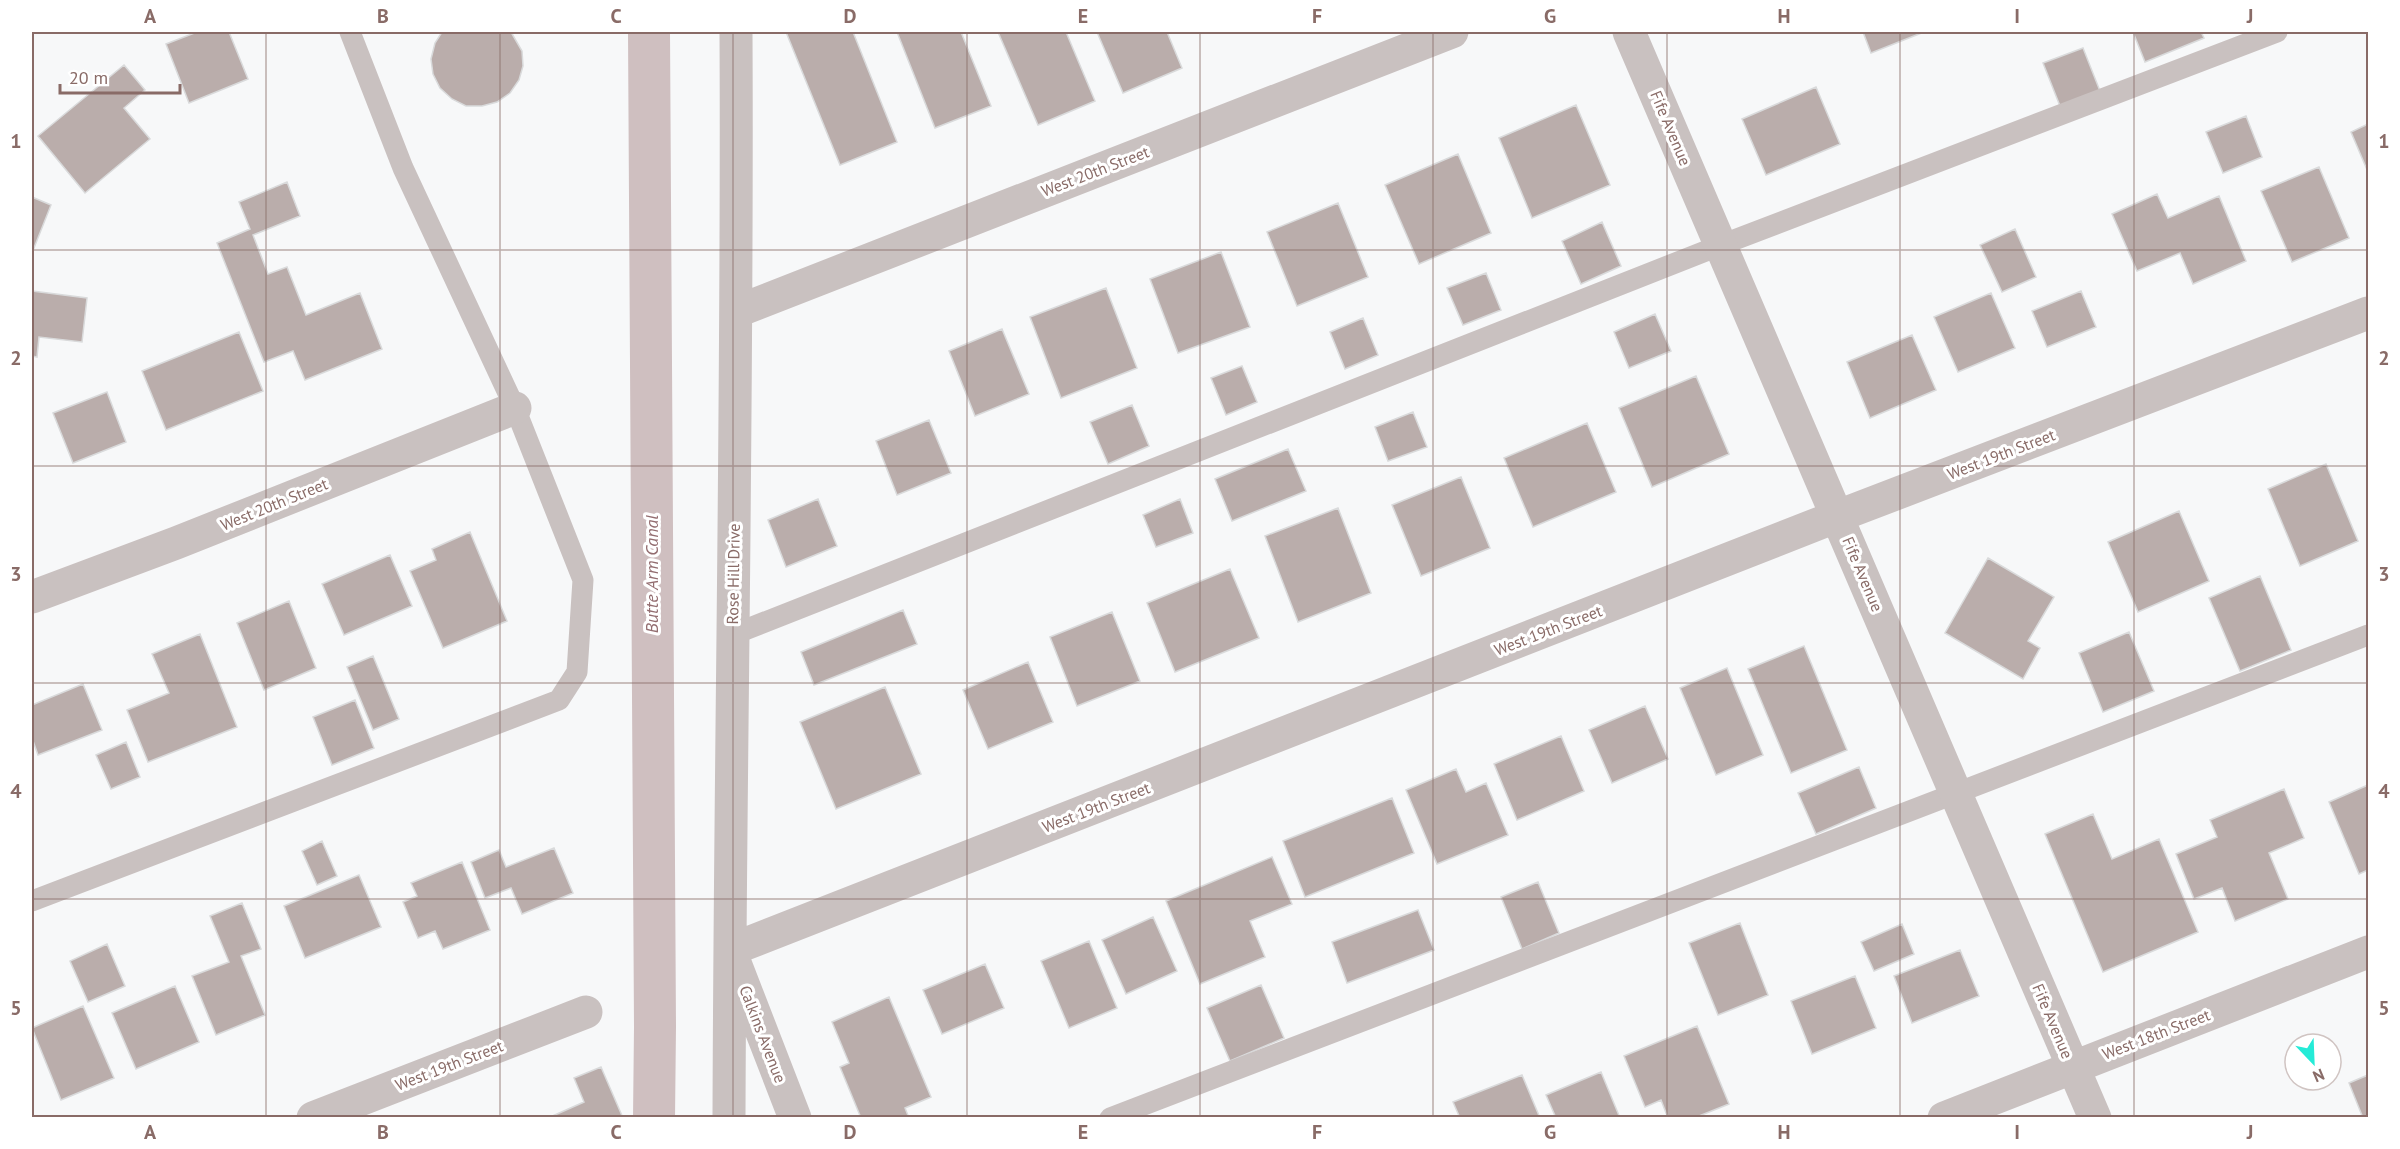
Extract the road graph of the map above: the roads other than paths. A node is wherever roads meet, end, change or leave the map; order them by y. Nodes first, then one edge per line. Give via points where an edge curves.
1 (350, 32) edge
2 (736, 32) edge
3 (1452, 32) edge
4 (1629, 32) edge
5 (2277, 32) edge
6 (1721, 245) junction
7 (738, 311) junction
8 (2368, 313) edge
9 (515, 408) junction
10 (1838, 516) junction
11 (32, 597) edge
12 (732, 635) junction
13 (2368, 635) edge
14 (1957, 794) junction
15 (32, 901) edge
16 (730, 950) junction
17 (2368, 952) edge
18 (586, 1012) dead end
19 (2072, 1067) junction
20 (313, 1118) edge
21 (729, 1118) edge
22 (795, 1118) edge
23 (1110, 1118) edge
24 (1944, 1118) edge
25 (2094, 1118) edge

1 - 9 lane via 403,168
2 - 7 street, Rose Hill Drive
3 - 7 street, West 20th Street
4 - 6 street, Fife Avenue
5 - 6 lane
6 - 10 street, Fife Avenue
6 - 12 lane
7 - 12 street, Rose Hill Drive
8 - 10 street, West 19th Street
9 - 11 street, West 20th Street
9 - 15 lane via 583,580 577,672 559,700
10 - 14 street, Fife Avenue
10 - 16 street, West 19th Street
12 - 16 street, Rose Hill Drive
13 - 14 lane
14 - 19 street, Fife Avenue
14 - 23 lane
16 - 21 street, Rose Hill Drive
16 - 22 street, Calkins Avenue
17 - 19 street, West 18th Street
18 - 20 street, West 19th Street
19 - 24 street, West 18th Street
19 - 25 street, Fife Avenue

